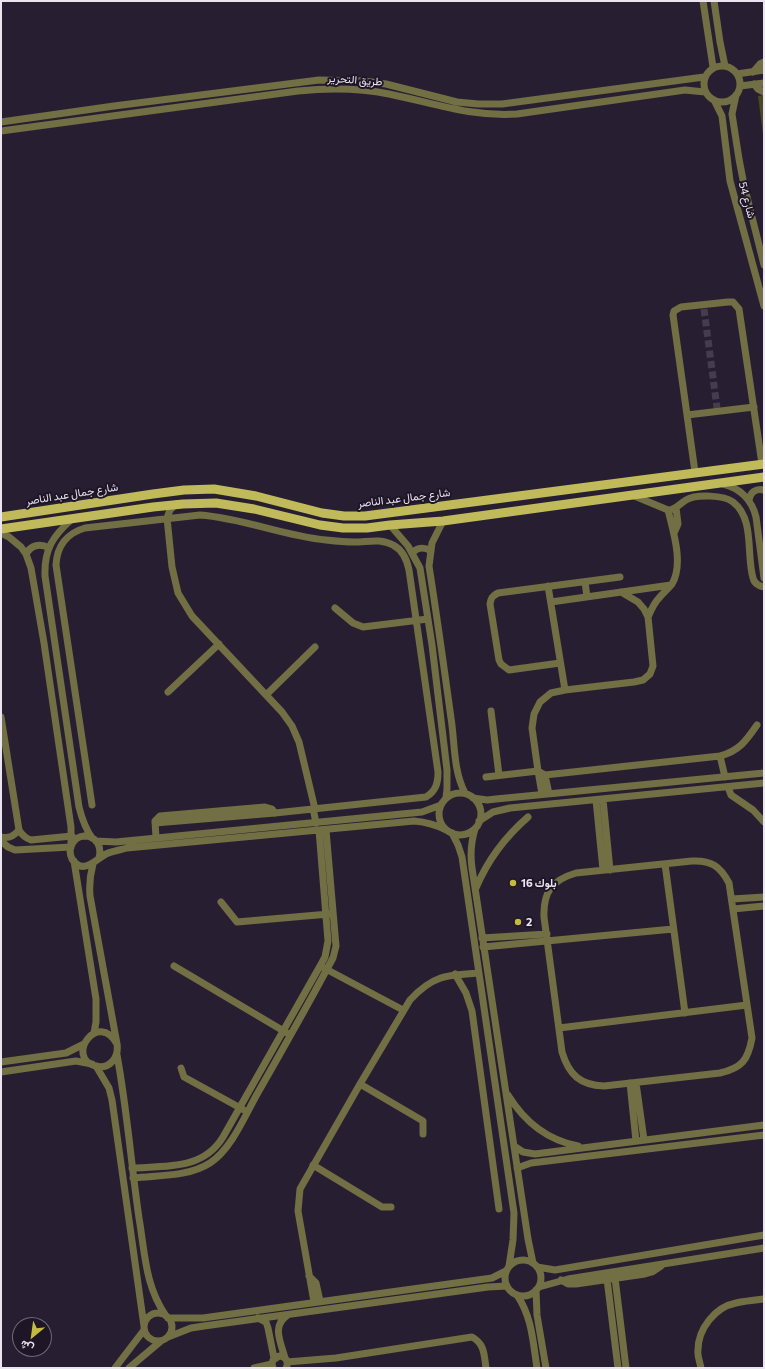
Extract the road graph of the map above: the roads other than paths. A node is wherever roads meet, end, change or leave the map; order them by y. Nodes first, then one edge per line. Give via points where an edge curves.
1 (703, 1) edge
2 (714, 1) edge
3 (764, 62) edge
4 (725, 66) junction
5 (713, 67) junction
6 (764, 70) edge
7 (753, 72) junction
8 (737, 74) junction
9 (704, 78) junction
10 (764, 83) edge
11 (754, 84) junction
12 (740, 86) junction
13 (706, 92) junction
14 (764, 92) edge
15 (736, 95) junction
16 (714, 100) junction
17 (1, 122) edge
18 (1, 131) edge
19 (764, 265) edge
20 (764, 306) edge
21 (754, 407) junction
22 (687, 415) junction
23 (763, 464) edge
24 (696, 472) junction
25 (764, 477) edge
26 (721, 483) junction
27 (561, 490) junction
28 (764, 490) edge
29 (539, 493) junction
30 (632, 495) junction
31 (749, 501) junction
32 (176, 504) junction
33 (565, 504) junction
34 (154, 507) junction
35 (540, 508) junction
36 (676, 508) junction
37 (668, 510) junction
38 (1, 517) edge
39 (167, 518) junction
40 (72, 519) junction
41 (443, 521) junction
42 (390, 525) junction
43 (1, 529) edge
44 (1, 533) edge
45 (674, 533) junction
46 (49, 548) junction
47 (430, 551) junction
48 (413, 552) junction
49 (26, 554) junction
50 (620, 577) dead end
51 (764, 578) edge
52 (585, 582) junction
53 (671, 585) junction
54 (548, 586) junction
55 (764, 587) edge
56 (621, 592) junction
57 (587, 597) junction
58 (551, 602) junction
59 (335, 608) dead end
60 (63, 613) junction
61 (51, 615) junction
62 (648, 617) junction
63 (428, 619) junction
64 (417, 620) junction
65 (219, 644) junction
66 (315, 647) dead end
67 (560, 663) junction
68 (564, 690) junction
69 (168, 692) dead end
70 (266, 695) junction
71 (491, 711) dead end
72 (1, 717) edge
73 (757, 725) dead end
74 (720, 756) junction
75 (86, 767) junction
76 (74, 769) junction
77 (538, 771) junction
78 (764, 772) edge
79 (748, 774) junction
80 (499, 775) junction
81 (545, 775) junction
82 (486, 777) dead end
83 (725, 777) junction
84 (764, 783) edge
85 (749, 784) junction
86 (728, 787) junction
87 (465, 793) junction
88 (545, 794) junction
89 (446, 798) junction
90 (473, 798) junction
91 (600, 799) junction
92 (92, 805) dead end
93 (441, 805) junction
94 (315, 809) junction
95 (528, 816) dead end
96 (479, 821) junction
97 (319, 822) junction
98 (764, 822) edge
99 (475, 829) junction
100 (19, 830) junction
101 (322, 830) junction
102 (449, 831) junction
103 (72, 836) junction
104 (1, 837) edge
105 (48, 838) junction
106 (156, 838) junction
107 (94, 839) junction
108 (1, 841) edge
109 (71, 846) junction
110 (49, 848) junction
111 (99, 858) junction
112 (74, 861) junction
113 (93, 864) junction
114 (665, 864) junction
115 (606, 870) junction
116 (475, 889) junction
117 (764, 897) edge
118 (732, 899) junction
119 (221, 902) dead end
120 (764, 906) edge
121 (733, 909) junction
122 (325, 914) junction
123 (333, 914) junction
124 (674, 929) junction
125 (482, 938) junction
126 (547, 938) junction
127 (484, 947) junction
128 (174, 966) dead end
129 (320, 966) junction
130 (328, 969) junction
131 (479, 973) junction
132 (456, 974) junction
133 (747, 1005) junction
134 (403, 1010) junction
135 (685, 1013) junction
136 (495, 1021) junction
137 (486, 1022) junction
138 (560, 1028) junction
139 (284, 1031) junction
140 (94, 1033) junction
141 (291, 1036) junction
142 (84, 1044) junction
143 (117, 1044) junction
144 (117, 1055) junction
145 (1, 1062) edge
146 (94, 1065) junction
147 (181, 1068) dead end
148 (1, 1072) edge
149 (633, 1083) junction
150 (360, 1084) junction
151 (506, 1092) junction
152 (240, 1108) junction
153 (247, 1112) junction
154 (764, 1121) edge
155 (760, 1125) edge
156 (423, 1134) dead end
157 (764, 1134) edge
158 (640, 1140) junction
159 (514, 1146) junction
160 (584, 1147) junction
161 (180, 1164) junction
162 (313, 1166) junction
163 (132, 1168) junction
164 (517, 1168) junction
165 (181, 1174) junction
166 (133, 1178) junction
167 (391, 1207) dead end
168 (499, 1209) dead end
169 (764, 1235) edge
170 (764, 1248) edge
171 (664, 1264) junction
172 (535, 1265) junction
173 (507, 1268) junction
174 (615, 1278) junction
175 (607, 1279) junction
176 (561, 1280) junction
177 (507, 1286) junction
178 (537, 1288) junction
179 (517, 1295) junction
180 (764, 1299) edge
181 (317, 1302) junction
182 (288, 1315) junction
183 (167, 1317) junction
184 (258, 1318) junction
185 (144, 1328) junction
186 (168, 1337) junction
187 (161, 1341) junction
188 (273, 1363) edge
189 (286, 1363) edge
190 (115, 1368) edge
191 (129, 1368) edge
192 (254, 1368) edge
193 (486, 1368) edge
194 (537, 1368) edge
195 (546, 1368) edge
196 (618, 1368) edge
197 (626, 1368) edge
198 (700, 1368) edge

1 - 5 street
2 - 4 street
3 - 7 street
4 - 5 street
4 - 8 street via 732,68
5 - 9 street
6 - 7 street
7 - 8 street
8 - 12 street
9 - 13 street
9 - 17 street, طريق التحرير via 502,104 456,102 364,81 319,80
10 - 11 street
11 - 12 street
11 - 14 street
12 - 15 street
13 - 16 street
13 - 18 street, طريق التحرير via 685,90 517,114 492,115 462,111 374,91 320,89
15 - 16 street via 724,102
15 - 19 street, شارع 54 via 732,114 739,159
16 - 20 street, شارع 54 via 722,116 730,181
21 - 22 street
21 - 22 street via 739,309 733,302 674,311
21 - 23 street
22 - 24 street
23 - 24 main road, شارع جمال عبد الناصر
24 - 27 main road, شارع جمال عبد الناصر
25 - 26 main road
26 - 30 main road
26 - 31 street via 737,489
27 - 29 main road, شارع جمال عبد الناصر
27 - 33 main road via 560,496
28 - 31 street via 755,490
29 - 35 main road via 543,501
29 - 38 main road, شارع جمال عبد الناصر via 366,516 344,516 214,489 184,490
30 - 33 main road
30 - 37 street
31 - 51 street via 756,517
32 - 34 main road
32 - 39 street
32 - 42 main road via 216,503 343,528
33 - 35 main road
34 - 39 street
34 - 40 main road
35 - 41 main road
36 - 37 street
36 - 45 street via 678,524
36 - 55 street via 689,498 717,496 734,502 747,525 753,578
37 - 45 street
39 - 60 street via 85,528 65,539 59,548 56,565
39 - 64 street via 217,516 295,536 355,542 385,541 394,545 407,560
39 - 65 street via 172,567 178,593 192,616
40 - 43 main road
40 - 46 street via 58,532
41 - 42 main road
41 - 47 street
42 - 48 street
44 - 49 street via 15,542
45 - 53 street via 677,570
46 - 49 street via 36,546
46 - 61 street via 45,566
47 - 48 street via 421,548
47 - 87 street via 429,566 458,777
48 - 63 street via 420,568
49 - 103 street via 31,568 44,643
50 - 52 street
52 - 54 street
52 - 57 street
53 - 56 street
53 - 62 street via 652,607
54 - 58 street
54 - 67 street via 498,593 493,595 490,604 501,664 509,670
56 - 57 street
56 - 62 street via 638,602
57 - 58 street
58 - 67 street
59 - 64 street via 353,623 363,627
60 - 61 street
60 - 75 street
61 - 76 street
62 - 68 street via 653,666 650,674 643,680
63 - 64 street
63 - 89 street via 448,779
64 - 94 street via 438,772 436,786 426,797
65 - 69 street
65 - 70 street
66 - 70 street
67 - 68 street
68 - 77 street via 551,693 540,702 534,714 532,728
70 - 94 street via 292,726 299,742
71 - 80 street
72 - 100 street
73 - 74 street via 740,747 731,754
74 - 81 street
74 - 83 street
75 - 76 street
75 - 92 street
76 - 107 street via 81,818
77 - 80 street
77 - 81 street
77 - 88 street
78 - 79 street
79 - 83 street
79 - 85 street
80 - 82 street
81 - 88 street
83 - 88 street
84 - 85 street
85 - 86 street
86 - 91 street
86 - 98 street via 731,795 753,810
87 - 89 street via 455,793
87 - 90 street
88 - 90 street via 487,800
89 - 93 street
90 - 96 street via 480,810
91 - 96 street via 498,810
91 - 115 street
93 - 97 street via 417,813
93 - 102 street via 439,818
94 - 97 street via 320,812
94 - 106 street via 155,823
95 - 116 street via 502,842
96 - 99 street
97 - 106 street
99 - 102 street via 464,834
99 - 116 street via 470,855
100 - 104 street via 7,838
100 - 105 street via 31,840
101 - 102 street via 414,821 436,824
101 - 111 street via 127,848
101 - 122 street
101 - 123 street
102 - 131 street via 458,844 462,857
103 - 105 street
103 - 109 street
105 - 110 street
106 - 107 street via 116,842
107 - 109 street via 80,837
107 - 111 street via 100,849
108 - 110 street via 15,850
109 - 110 street
109 - 112 street via 71,857
111 - 113 street
112 - 113 street via 86,866
112 - 140 street via 96,999
113 - 143 street via 89,885 90,896
114 - 115 street
114 - 118 street via 702,861 714,865 723,872 729,883
114 - 124 street
115 - 126 street via 576,873 554,884 547,894 544,905
116 - 125 street
117 - 118 street
118 - 121 street
119 - 122 street via 237,922
120 - 121 street
121 - 133 street
122 - 123 street
122 - 129 street via 327,948
123 - 130 street via 336,946
124 - 126 street
124 - 135 street
125 - 126 street
125 - 127 street
126 - 127 street
126 - 138 street
127 - 136 street
128 - 139 street
129 - 130 street
129 - 139 street
130 - 134 street
130 - 141 street
131 - 132 street
131 - 137 street
132 - 134 street via 433,980 420,989
132 - 168 street via 472,1011
133 - 135 street
133 - 149 street via 752,1038 750,1052 742,1063 731,1071
134 - 150 street
135 - 138 street
136 - 137 street
136 - 151 street
137 - 173 street via 514,1213 513,1240
138 - 149 street via 566,1064 572,1074 581,1081 604,1086
139 - 141 street
139 - 152 street
140 - 142 street
140 - 143 street via 108,1034
141 - 153 street
142 - 145 street via 66,1053
142 - 146 street via 84,1055
143 - 144 street
144 - 146 street via 106,1066
144 - 163 street
146 - 148 street via 68,1062
146 - 185 street via 109,1088 112,1100
147 - 152 street via 184,1077
149 - 158 street
150 - 156 street via 423,1121
150 - 162 street
151 - 159 street
151 - 160 street via 525,1119 538,1130 567,1144
152 - 153 street
152 - 161 street via 214,1150 198,1160
153 - 165 street via 219,1156 201,1168
154 - 155 street
155 - 158 street
157 - 164 street via 531,1163
158 - 160 street
159 - 160 street via 523,1152 535,1154
159 - 164 street
161 - 163 street
161 - 165 street
162 - 167 street via 382,1207
162 - 181 street via 300,1189 298,1211 309,1276 316,1283
163 - 166 street
164 - 172 street via 528,1239
165 - 166 street
166 - 183 street via 149,1283
169 - 172 street via 555,1270
170 - 171 street
171 - 174 street via 652,1272
171 - 176 street
172 - 173 street via 527,1260 520,1260
172 - 178 street via 541,1273
173 - 177 street
173 - 181 street via 492,1278
174 - 175 street
174 - 197 street
175 - 176 street via 572,1284
175 - 196 street
176 - 178 street
177 - 179 street
177 - 182 street
178 - 179 street via 531,1294
178 - 195 street via 537,1315
179 - 194 street via 528,1316
180 - 198 street via 735,1303 720,1310 709,1320 701,1334 698,1350
181 - 183 street via 203,1318
182 - 184 street
182 - 189 street via 281,1319 278,1326
183 - 185 street via 155,1313 146,1320
183 - 186 street via 172,1330
184 - 186 street via 191,1328
184 - 188 street via 266,1322
185 - 187 street via 148,1337
185 - 190 street
186 - 187 street
187 - 191 street
188 - 189 street via 279,1356
188 - 192 street
189 - 193 street via 472,1337 478,1340 483,1348

